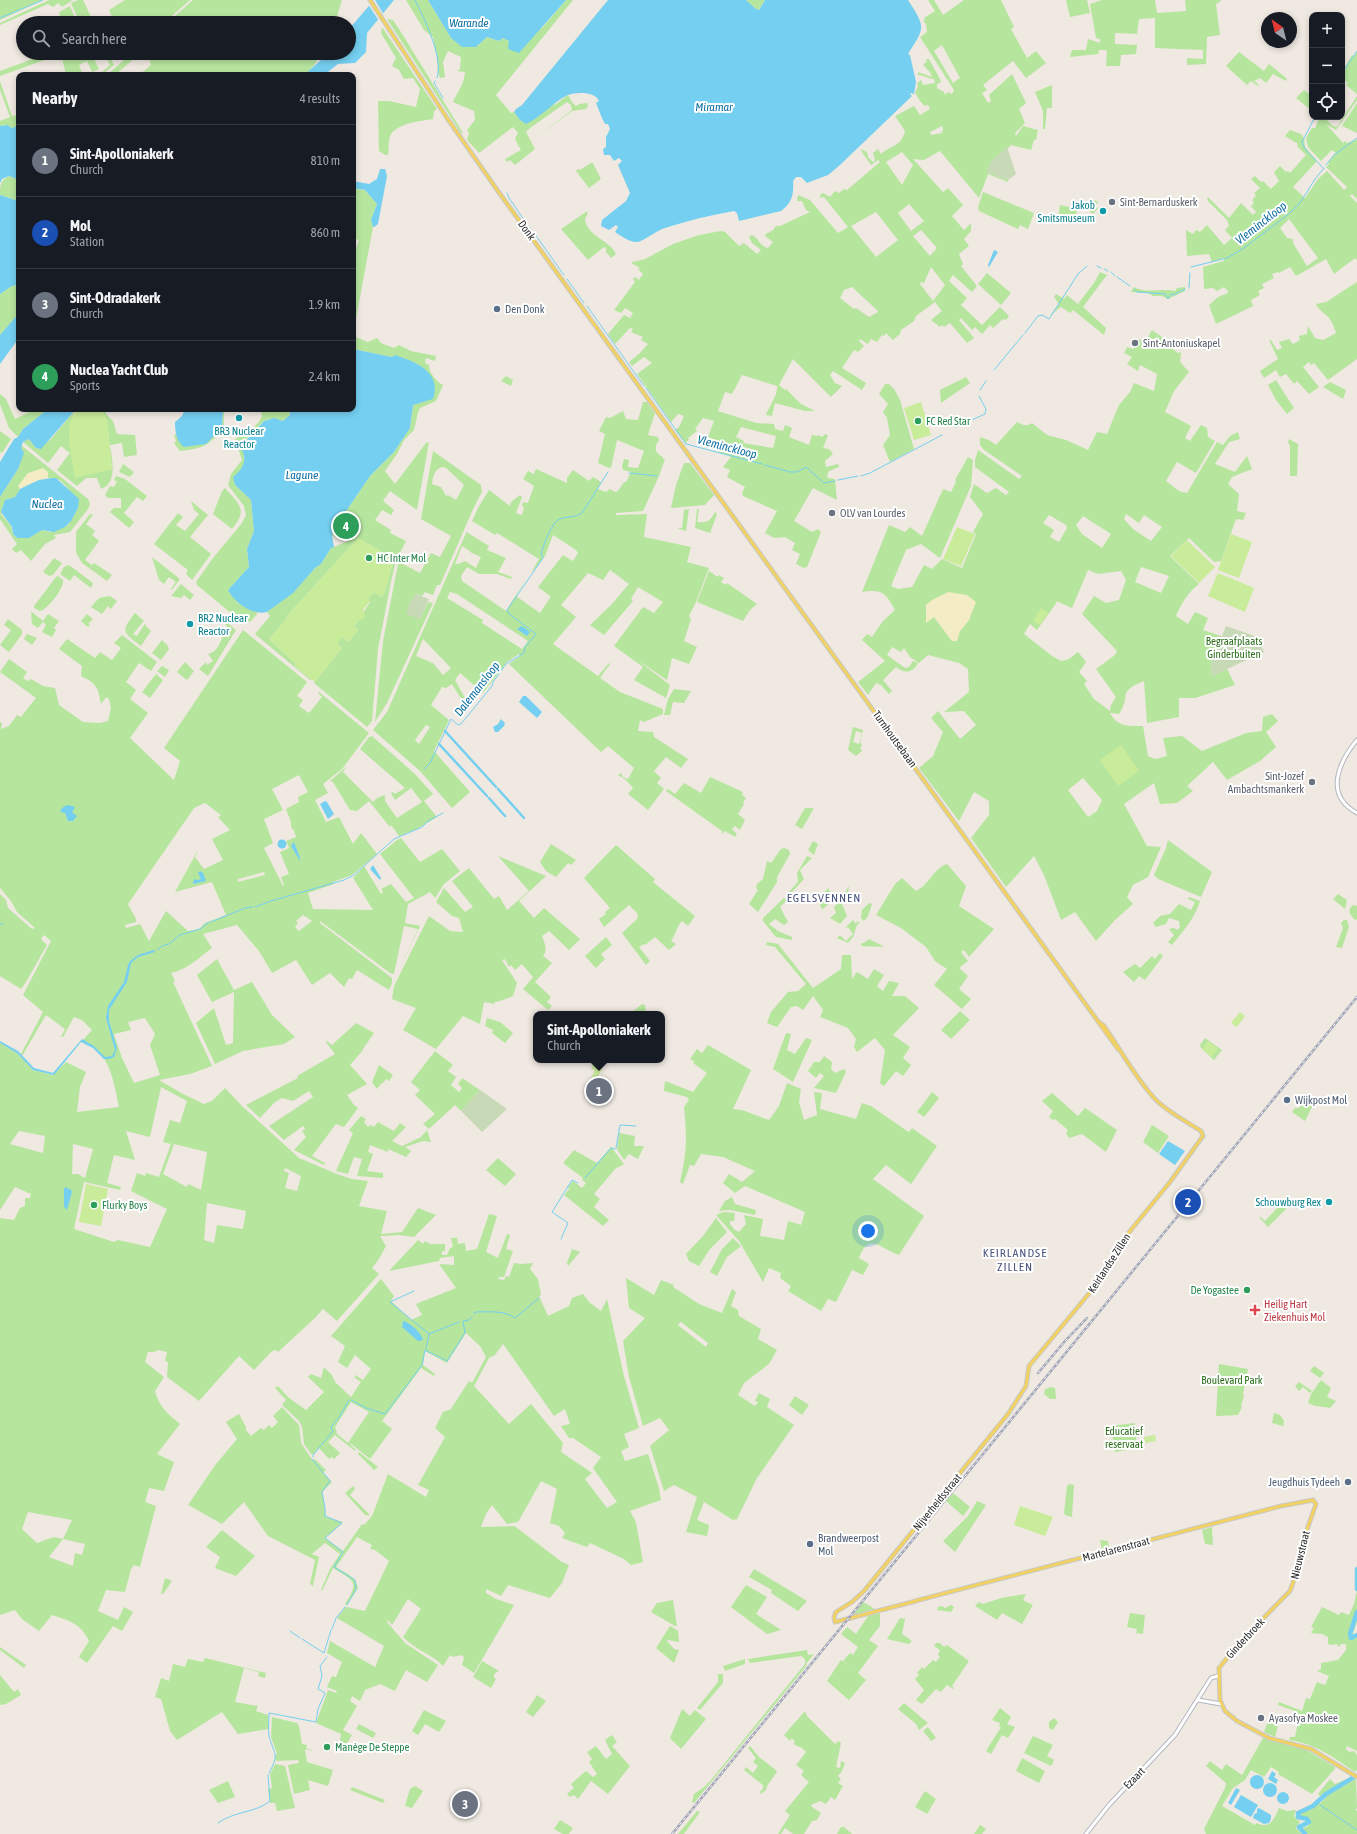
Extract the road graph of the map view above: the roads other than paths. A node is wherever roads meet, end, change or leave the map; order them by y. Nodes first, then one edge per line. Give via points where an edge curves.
1 (370, 0) edge
2 (690, 456) joint
3 (1357, 740) edge
4 (1357, 813) edge
5 (1203, 1135) joint
6 (1028, 1370) joint
7 (1315, 1501) joint
8 (1278, 1604) joint
9 (835, 1622) joint
10 (1218, 1676) junction
11 (1198, 1700) junction
12 (1221, 1704) junction
13 (1183, 1724) joint
14 (1357, 1777) edge
15 (1086, 1834) edge

1 - 2 main road, Donk via 498,190
2 - 5 main road, Turnhoutsebaan via 1155,1099
3 - 4 main road via 1343,759 1337,781 1341,798
5 - 6 main road, Keirlandse Zillen via 1174,1177 1119,1244 1101,1279
6 - 9 main road, Nijverheidsstraat via 1026,1386 1008,1414 864,1591 836,1612
7 - 8 main road, Nieuwstraat via 1293,1586
7 - 9 main road, Martelarenstraat via 1281,1506
8 - 10 main road, Ginderbroek via 1222,1663
10 - 11 main road, Ginderbroek via 1211,1678
10 - 12 main road
11 - 12 main road
11 - 13 main road, Ginderbroek
12 - 14 main road via 1229,1716 1251,1729 1269,1738 1311,1749
13 - 15 main road, Ezaart

